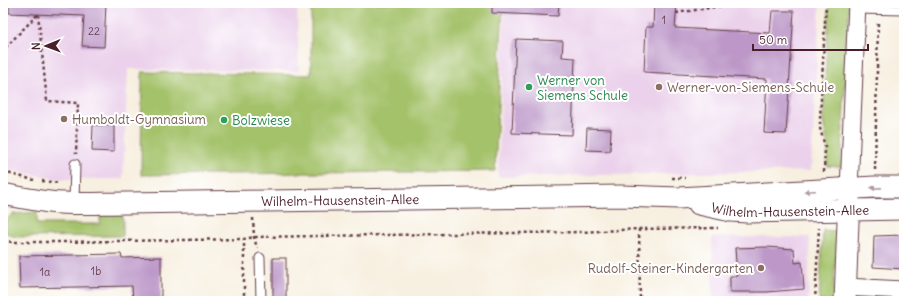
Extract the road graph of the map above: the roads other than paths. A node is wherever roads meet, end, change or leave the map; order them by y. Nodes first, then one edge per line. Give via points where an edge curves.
1 (856, 6) edge
2 (904, 10) edge
3 (75, 164) road end
4 (904, 187) edge
5 (849, 189) junction
6 (3, 194) edge
7 (678, 198) junction
8 (74, 203) junction
9 (904, 209) edge
10 (848, 210) junction
11 (260, 258) dead end
12 (904, 290) edge
13 (845, 294) edge
14 (261, 301) edge

1 - 2 lane
1 - 5 street
3 - 8 lane
4 -> 5 street, Wilhelm-Hausenstein-Allee
5 -> 7 street, Wilhelm-Hausenstein-Allee
5 - 10 street
6 - 8 street, Wilhelm-Hausenstein-Allee via 25,199
7 - 8 street, Wilhelm-Hausenstein-Allee via 622,196
7 - 10 street, Wilhelm-Hausenstein-Allee via 731,211
9 - 10 street, Wilhelm-Hausenstein-Allee
10 - 13 street
11 - 14 lane
12 - 13 street

